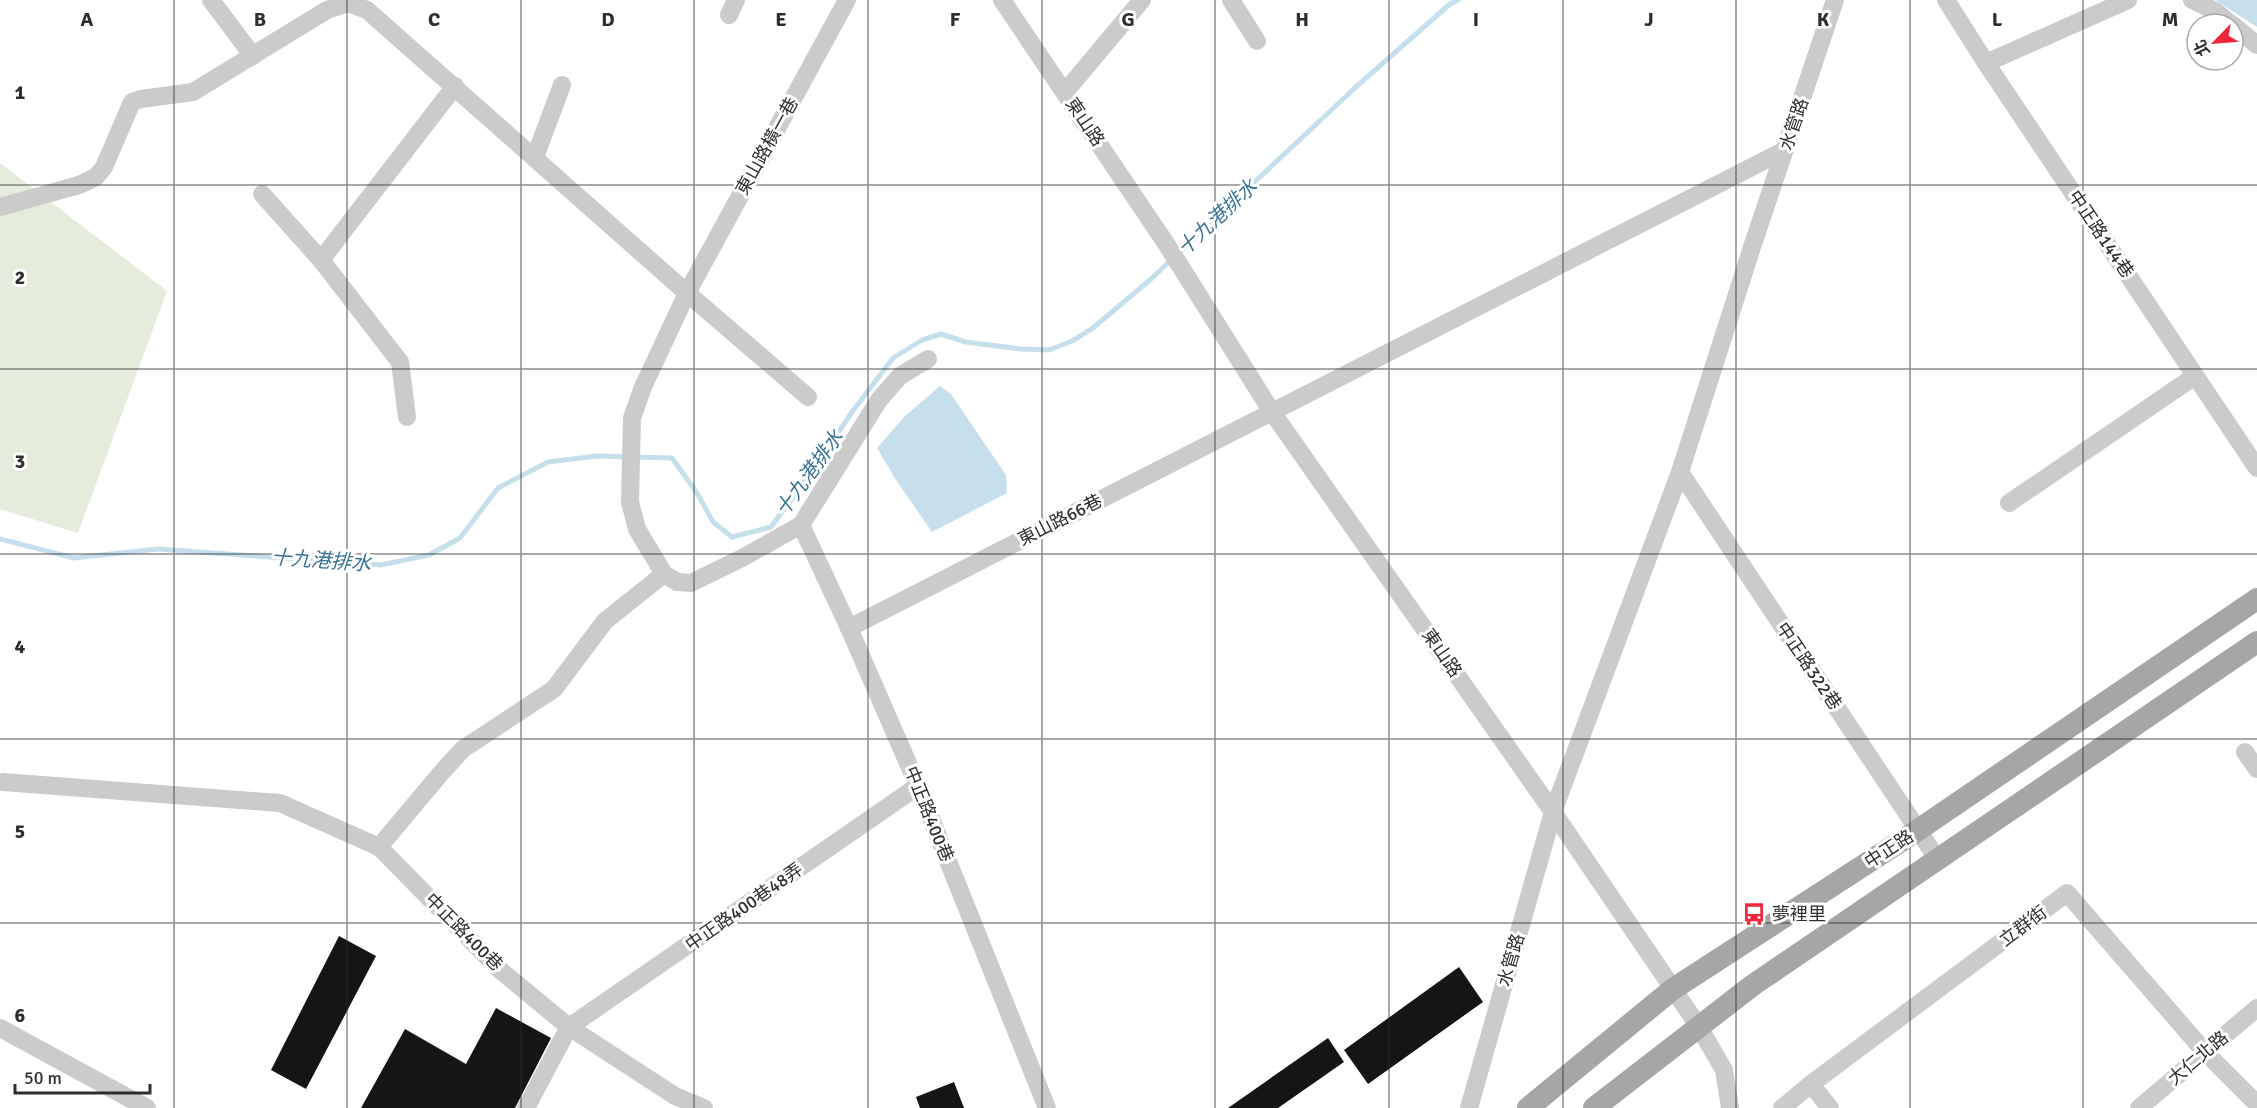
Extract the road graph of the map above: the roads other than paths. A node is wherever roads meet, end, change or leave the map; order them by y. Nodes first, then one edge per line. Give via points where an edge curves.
1 (211, 0) edge
2 (847, 0) edge
3 (1002, 0) edge
4 (1142, 0) edge
5 (1231, 0) edge
6 (1835, 0) edge
7 (1946, 0) edge
8 (2128, 0) edge
9 (2192, 0) edge
10 (349, 2) edge
11 (2216, 12) edge
12 (2245, 35) edge
13 (1257, 41) dead end
14 (2257, 45) edge
15 (253, 56) junction
16 (1986, 63) junction
17 (562, 85) dead end
18 (455, 86) junction
19 (1065, 92) junction
20 (1785, 150) junction
21 (535, 158) junction
22 (262, 195) dead end
23 (0, 207) edge
24 (321, 260) junction
25 (687, 293) junction
26 (928, 359) dead end
27 (2196, 376) junction
28 (808, 397) dead end
29 (1272, 412) junction
30 (407, 417) dead end
31 (2257, 468) edge
32 (1680, 472) junction
33 (2009, 503) dead end
34 (801, 525) junction
35 (664, 574) junction
36 (2257, 599) edge
37 (849, 628) junction
38 (2257, 642) edge
39 (2246, 752) dead end
40 (2257, 769) edge
41 (3, 782) dead end
42 (918, 786) junction
43 (1553, 812) junction
44 (1918, 830) junction
45 (379, 847) junction
46 (1938, 860) junction
47 (1673, 989) junction
48 (2257, 1008) edge
49 (569, 1027) junction
50 (1699, 1027) junction
51 (0, 1028) edge
52 (2205, 1052) junction
53 (1811, 1084) junction
54 (2257, 1104) edge
55 (147, 1108) edge
56 (526, 1108) edge
57 (704, 1108) edge
58 (1047, 1108) edge
59 (1469, 1108) edge
60 (1528, 1108) edge
61 (1594, 1108) edge
62 (1730, 1108) edge
63 (1782, 1108) edge
64 (1830, 1108) edge
65 (2139, 1108) edge

1 - 15 street
2 - 25 street, 東山路橫一巷
3 - 19 street, 東山路
4 - 19 street
5 - 13 street
6 - 20 street, 水管路
7 - 16 street, 中正路144巷
8 - 16 street
9 - 11 street
10 - 15 street via 327,10
10 - 18 street via 367,10
12 - 14 street
15 - 23 street via 193,92 132,102 96,177
16 - 27 street, 中正路144巷
17 - 21 street
18 - 21 street
18 - 24 street
19 - 29 street, 東山路
20 - 29 street, 東山路66巷
20 - 32 street, 水管路
21 - 25 street
22 - 24 street
24 - 30 street via 400,362
25 - 28 street
25 - 35 street, 東山路橫一巷 via 632,418 630,502 637,529
26 - 34 street via 900,376 879,400
27 - 31 street, 中正路144巷
27 - 33 street
29 - 37 street, 東山路66巷
29 - 43 street, 東山路
32 - 43 street, 水管路
32 - 44 street, 中正路322巷
34 - 35 street via 691,583 677,582
34 - 37 street, 中正路400巷
35 - 45 street via 605,621 554,689 464,749
36 - 44 main road, 中正路
37 - 42 street, 中正路400巷
38 - 46 main road, 中正路
39 - 40 street
41 - 45 street via 280,803
42 - 49 street, 中正路400巷48弄
42 - 58 street, 中正路400巷
43 - 47 street, 東山路
43 - 59 street, 水管路
44 - 46 street, 中正路322巷
44 - 47 main road, 中正路
45 - 49 street, 中正路400巷 via 500,970
46 - 50 main road, 中正路 via 1753,985
47 - 50 street, 東山路
47 - 60 main road, 中正路
48 - 52 street, 大仁北路
49 - 56 street
49 - 57 street, 中正路400巷 via 675,1096
50 - 61 main road, 中正路
50 - 62 street, 東山路 via 1724,1070
51 - 55 street
52 - 53 street, 立群街 via 2067,893
52 - 54 street
52 - 65 street, 大仁北路
53 - 63 street
53 - 64 street

